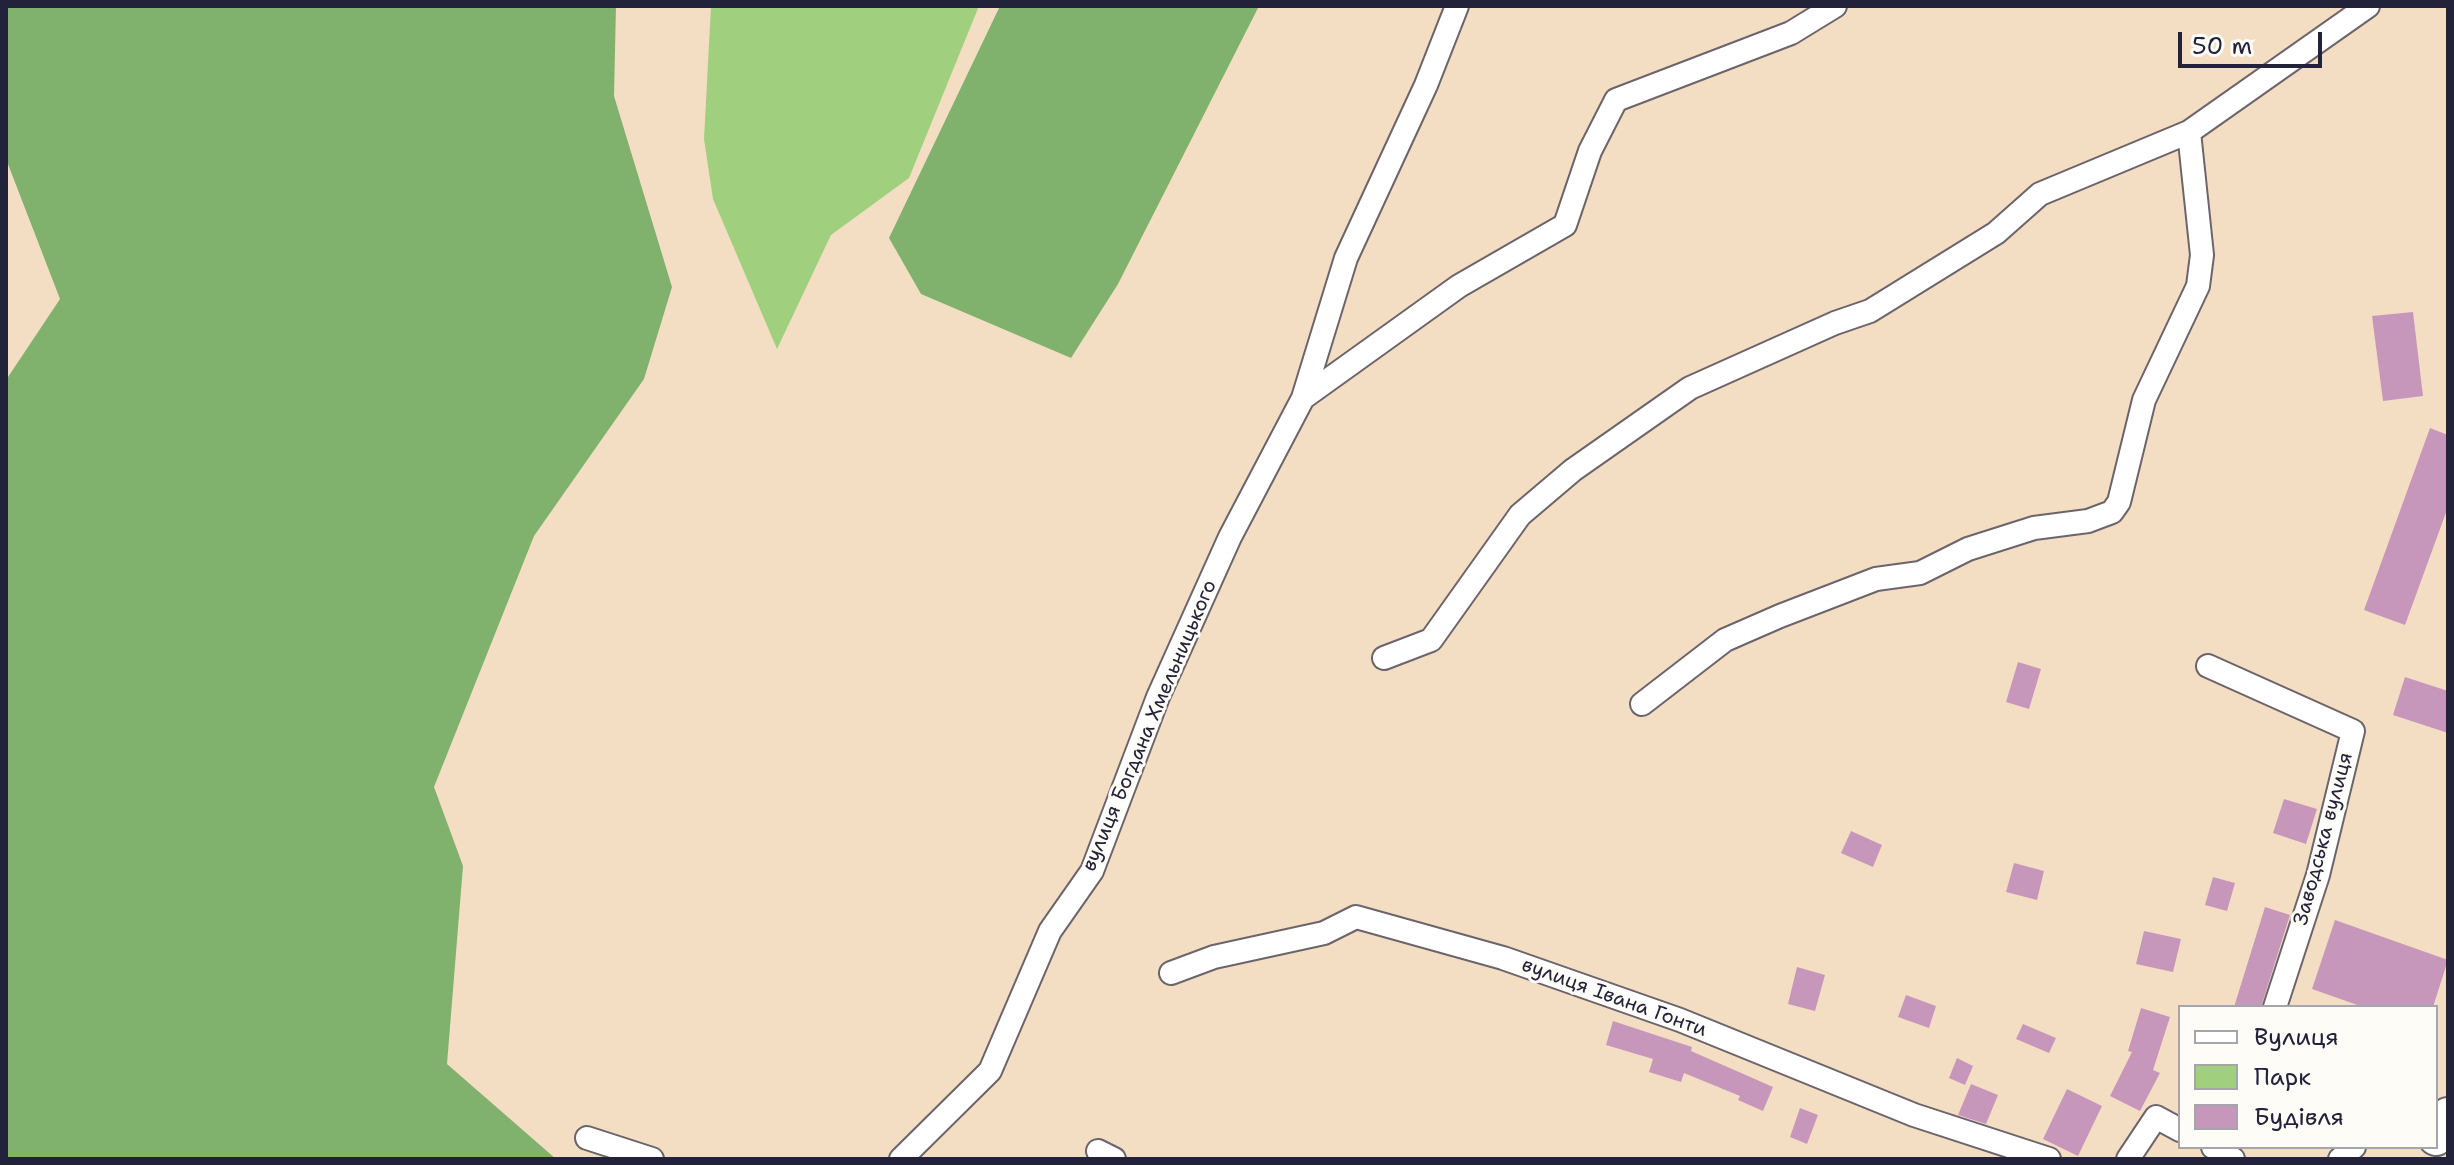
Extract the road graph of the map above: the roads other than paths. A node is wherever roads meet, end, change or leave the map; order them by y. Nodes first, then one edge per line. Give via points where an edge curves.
1 (1457, 6) edge
2 (1835, 6) edge
3 (2368, 6) edge
4 (2189, 132) junction
5 (1303, 398) junction
6 (1384, 658) dead end
7 (2208, 666) dead end
8 (1642, 704) dead end
9 (1171, 973) dead end
10 (2276, 1005) edge
11 (2448, 1116) edge
12 (2178, 1129) edge
13 (2438, 1134) edge
14 (587, 1138) dead end
15 (652, 1159) edge
16 (901, 1159) edge
17 (2049, 1159) edge
18 (2128, 1159) edge

1 - 5 street, вулиця Богдана Хмельницького via 1346,258
2 - 5 street, вулиця Богдана Хмельницького via 1791,33 1616,100 1590,151 1565,225 1459,286
3 - 4 street
4 - 6 street via 2040,194 1996,233 1870,311 1690,388 1573,470 1520,515 1431,640
4 - 8 street via 2202,255 2198,286 2144,400 2112,512 2034,528 1968,549 1920,573 1876,579 1780,616 1725,640
5 - 16 street, вулиця Богдана Хмельницького via 1230,537 1158,697 1092,871 1050,931 990,1071
7 - 10 street, Заводська вулиця via 2353,731 2318,875
9 - 17 street, вулиця Івана Гонти via 1214,957 1324,933 1356,917 1607,994 1914,1115
11 - 13 main road
12 - 18 street via 2156,1117
14 - 15 street

